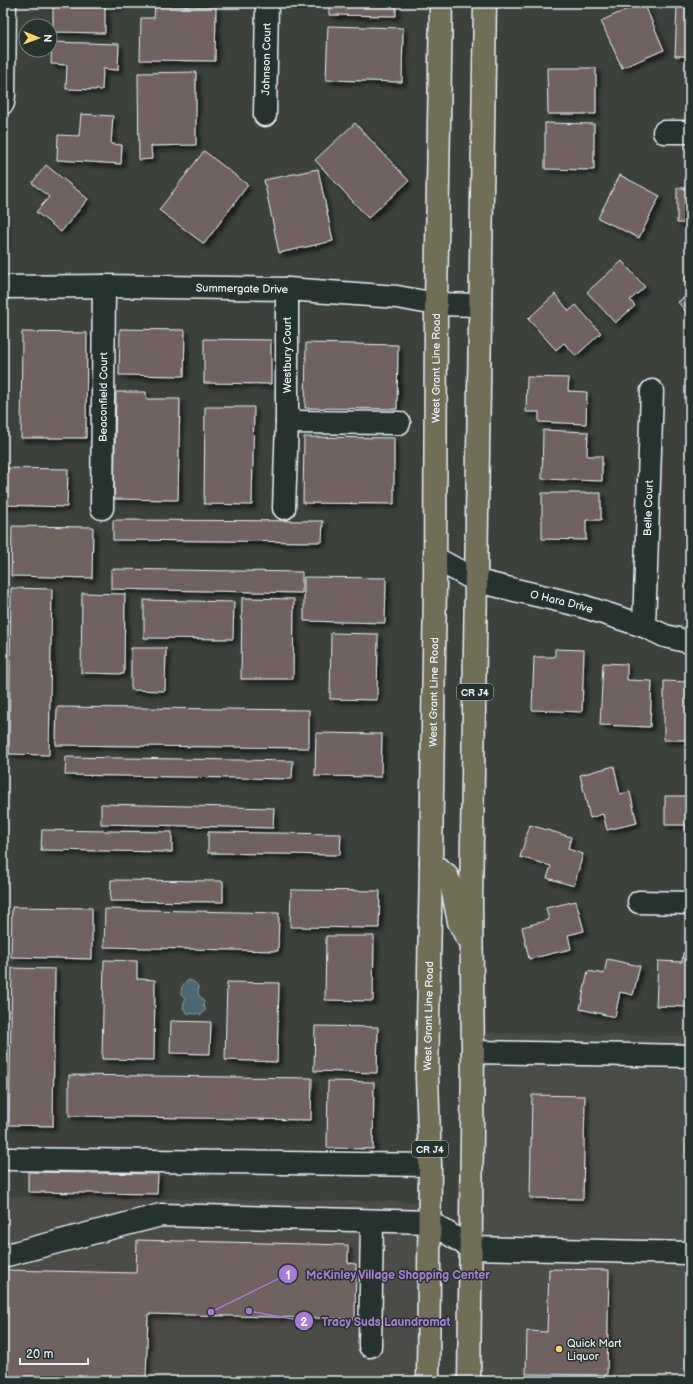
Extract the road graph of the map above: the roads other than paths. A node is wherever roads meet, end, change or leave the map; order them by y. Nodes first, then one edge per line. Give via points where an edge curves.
1 (5, 3) edge
2 (267, 3) edge
3 (441, 3) edge
4 (485, 3) edge
5 (3, 103) edge
6 (266, 115) dead end
7 (664, 132) dead end
8 (690, 132) edge
9 (104, 286) junction
10 (3, 287) edge
11 (287, 289) junction
12 (436, 304) junction
13 (480, 305) junction
14 (652, 391) dead end
15 (287, 422) junction
16 (399, 423) dead end
17 (102, 508) dead end
18 (284, 508) dead end
19 (435, 558) junction
20 (477, 581) junction
21 (644, 626) junction
22 (690, 642) edge
23 (431, 863) junction
24 (638, 902) dead end
25 (690, 903) edge
26 (471, 944) junction
27 (473, 1052) junction
28 (690, 1056) edge
29 (10, 1159) dead end
30 (430, 1165) junction
31 (372, 1221) junction
32 (430, 1222) junction
33 (471, 1248) junction
34 (690, 1253) edge
35 (3, 1256) edge
36 (370, 1346) dead end
37 (428, 1381) edge
38 (469, 1381) edge

1 - 5 street
2 - 6 street, Johnson Court
3 - 12 main road, West Grant Line Road / CR J4
4 - 13 main road, CR J4
7 - 8 street
9 - 10 street, Summergate Drive
9 - 11 street, Summergate Drive
9 - 17 street, Beaconfield Court
11 - 12 street, Summergate Drive via 396,297
11 - 15 street, Westbury Court
12 - 13 street, Summergate Drive
12 - 19 main road, West Grant Line Road / CR J4
13 - 20 main road, CR J4
14 - 21 street, Belle Court
15 - 16 street
15 - 18 street, Westbury Court
19 - 20 street, O Hara Drive
19 - 23 main road, West Grant Line Road / CR J4
20 - 21 street, O Hara Drive via 579,605
20 - 26 main road, CR J4
21 - 22 street, O Hara Drive via 665,636
23 - 26 main road via 446,874 452,887 459,922
23 - 30 main road, West Grant Line Road / CR J4 via 427,1077
24 - 25 street
26 - 27 main road, CR J4
27 - 28 street
27 - 33 main road, CR J4
29 - 30 street
30 - 32 main road, West Grant Line Road / CR J4
31 - 32 street
31 - 35 street via 161,1215
31 - 36 street
32 - 33 street
32 - 37 main road, West Grant Line Road / CR J4
33 - 34 street
33 - 38 main road, CR J4

